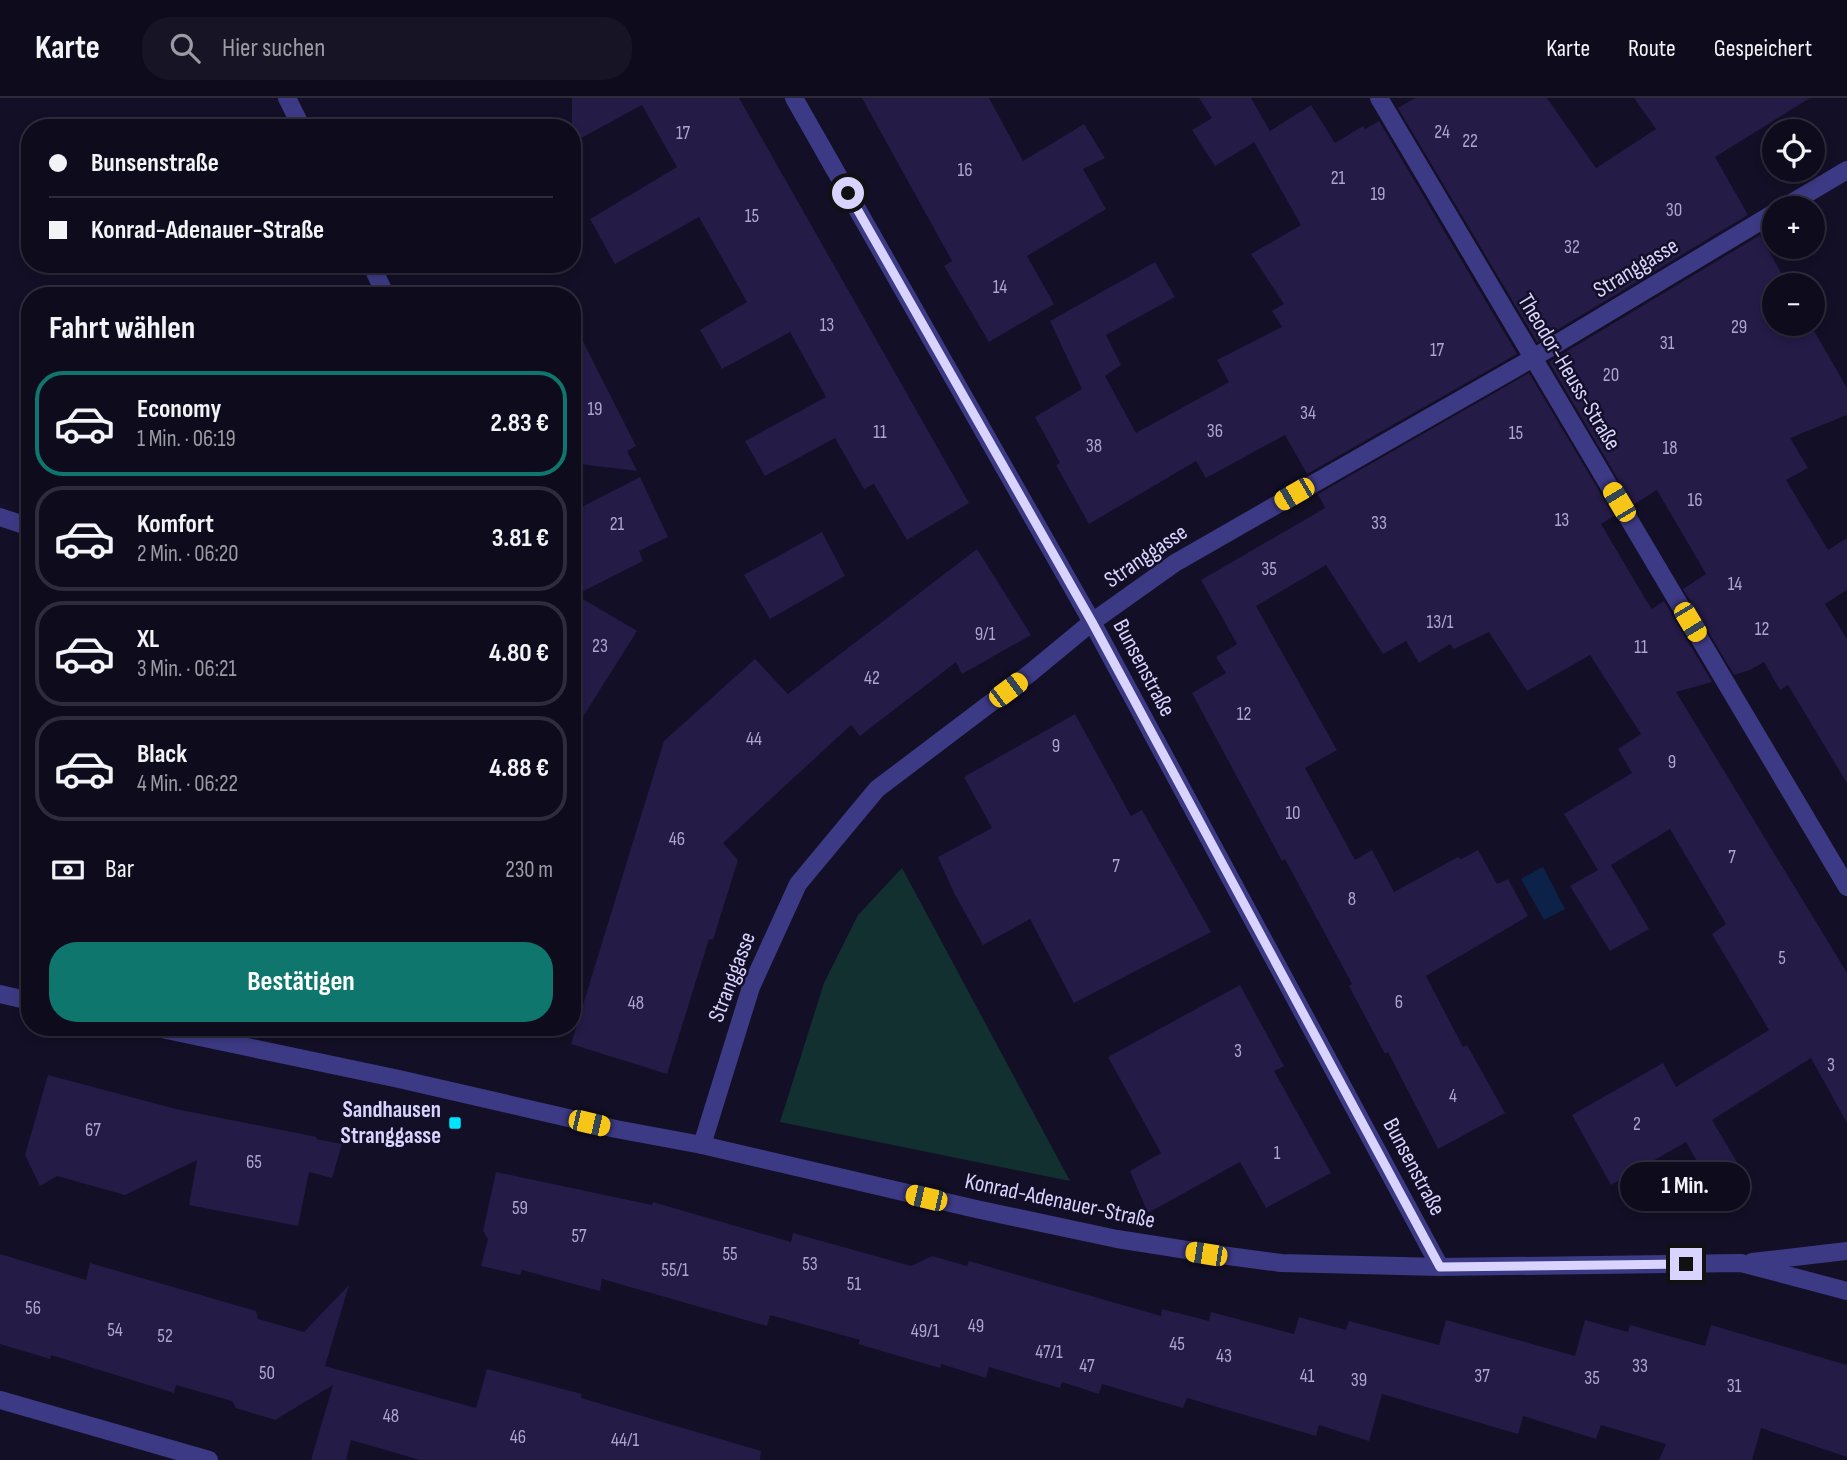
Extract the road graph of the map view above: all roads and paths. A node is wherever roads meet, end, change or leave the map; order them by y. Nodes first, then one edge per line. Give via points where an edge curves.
1 (287, 98) edge
2 (794, 98) edge
3 (1378, 98) edge
4 (298, 119) edge
5 (1847, 170) edge
6 (1803, 196) edge
7 (1762, 220) edge
8 (1533, 358) junction
9 (0, 517) edge
10 (21, 524) edge
11 (1092, 622) junction
12 (1847, 887) edge
13 (0, 994) edge
14 (21, 999) edge
15 (195, 1036) edge
16 (702, 1145) junction
17 (1847, 1251) edge
18 (1741, 1263) junction
19 (1440, 1267) junction
20 (1847, 1291) edge
21 (0, 1400) edge
22 (209, 1460) edge

1 - 4 street
2 - 11 street, Bunsenstraße
3 - 8 street, Theodor-Heuss-Straße
5 - 6 street
7 - 8 street, Stranggasse
8 - 11 street, Stranggasse via 1175,563
8 - 12 street, Theodor-Heuss-Straße
9 - 10 street
11 - 16 street, Stranggasse via 877,789 797,884 751,986
11 - 19 street, Bunsenstraße
13 - 14 street
15 - 16 street, Konrad-Adenauer-Straße
16 - 19 street, Konrad-Adenauer-Straße via 1117,1239 1281,1263
17 - 18 street
18 - 19 street, Konrad-Adenauer-Straße
18 - 20 street, Konrad-Adenauer-Straße
21 - 22 street

